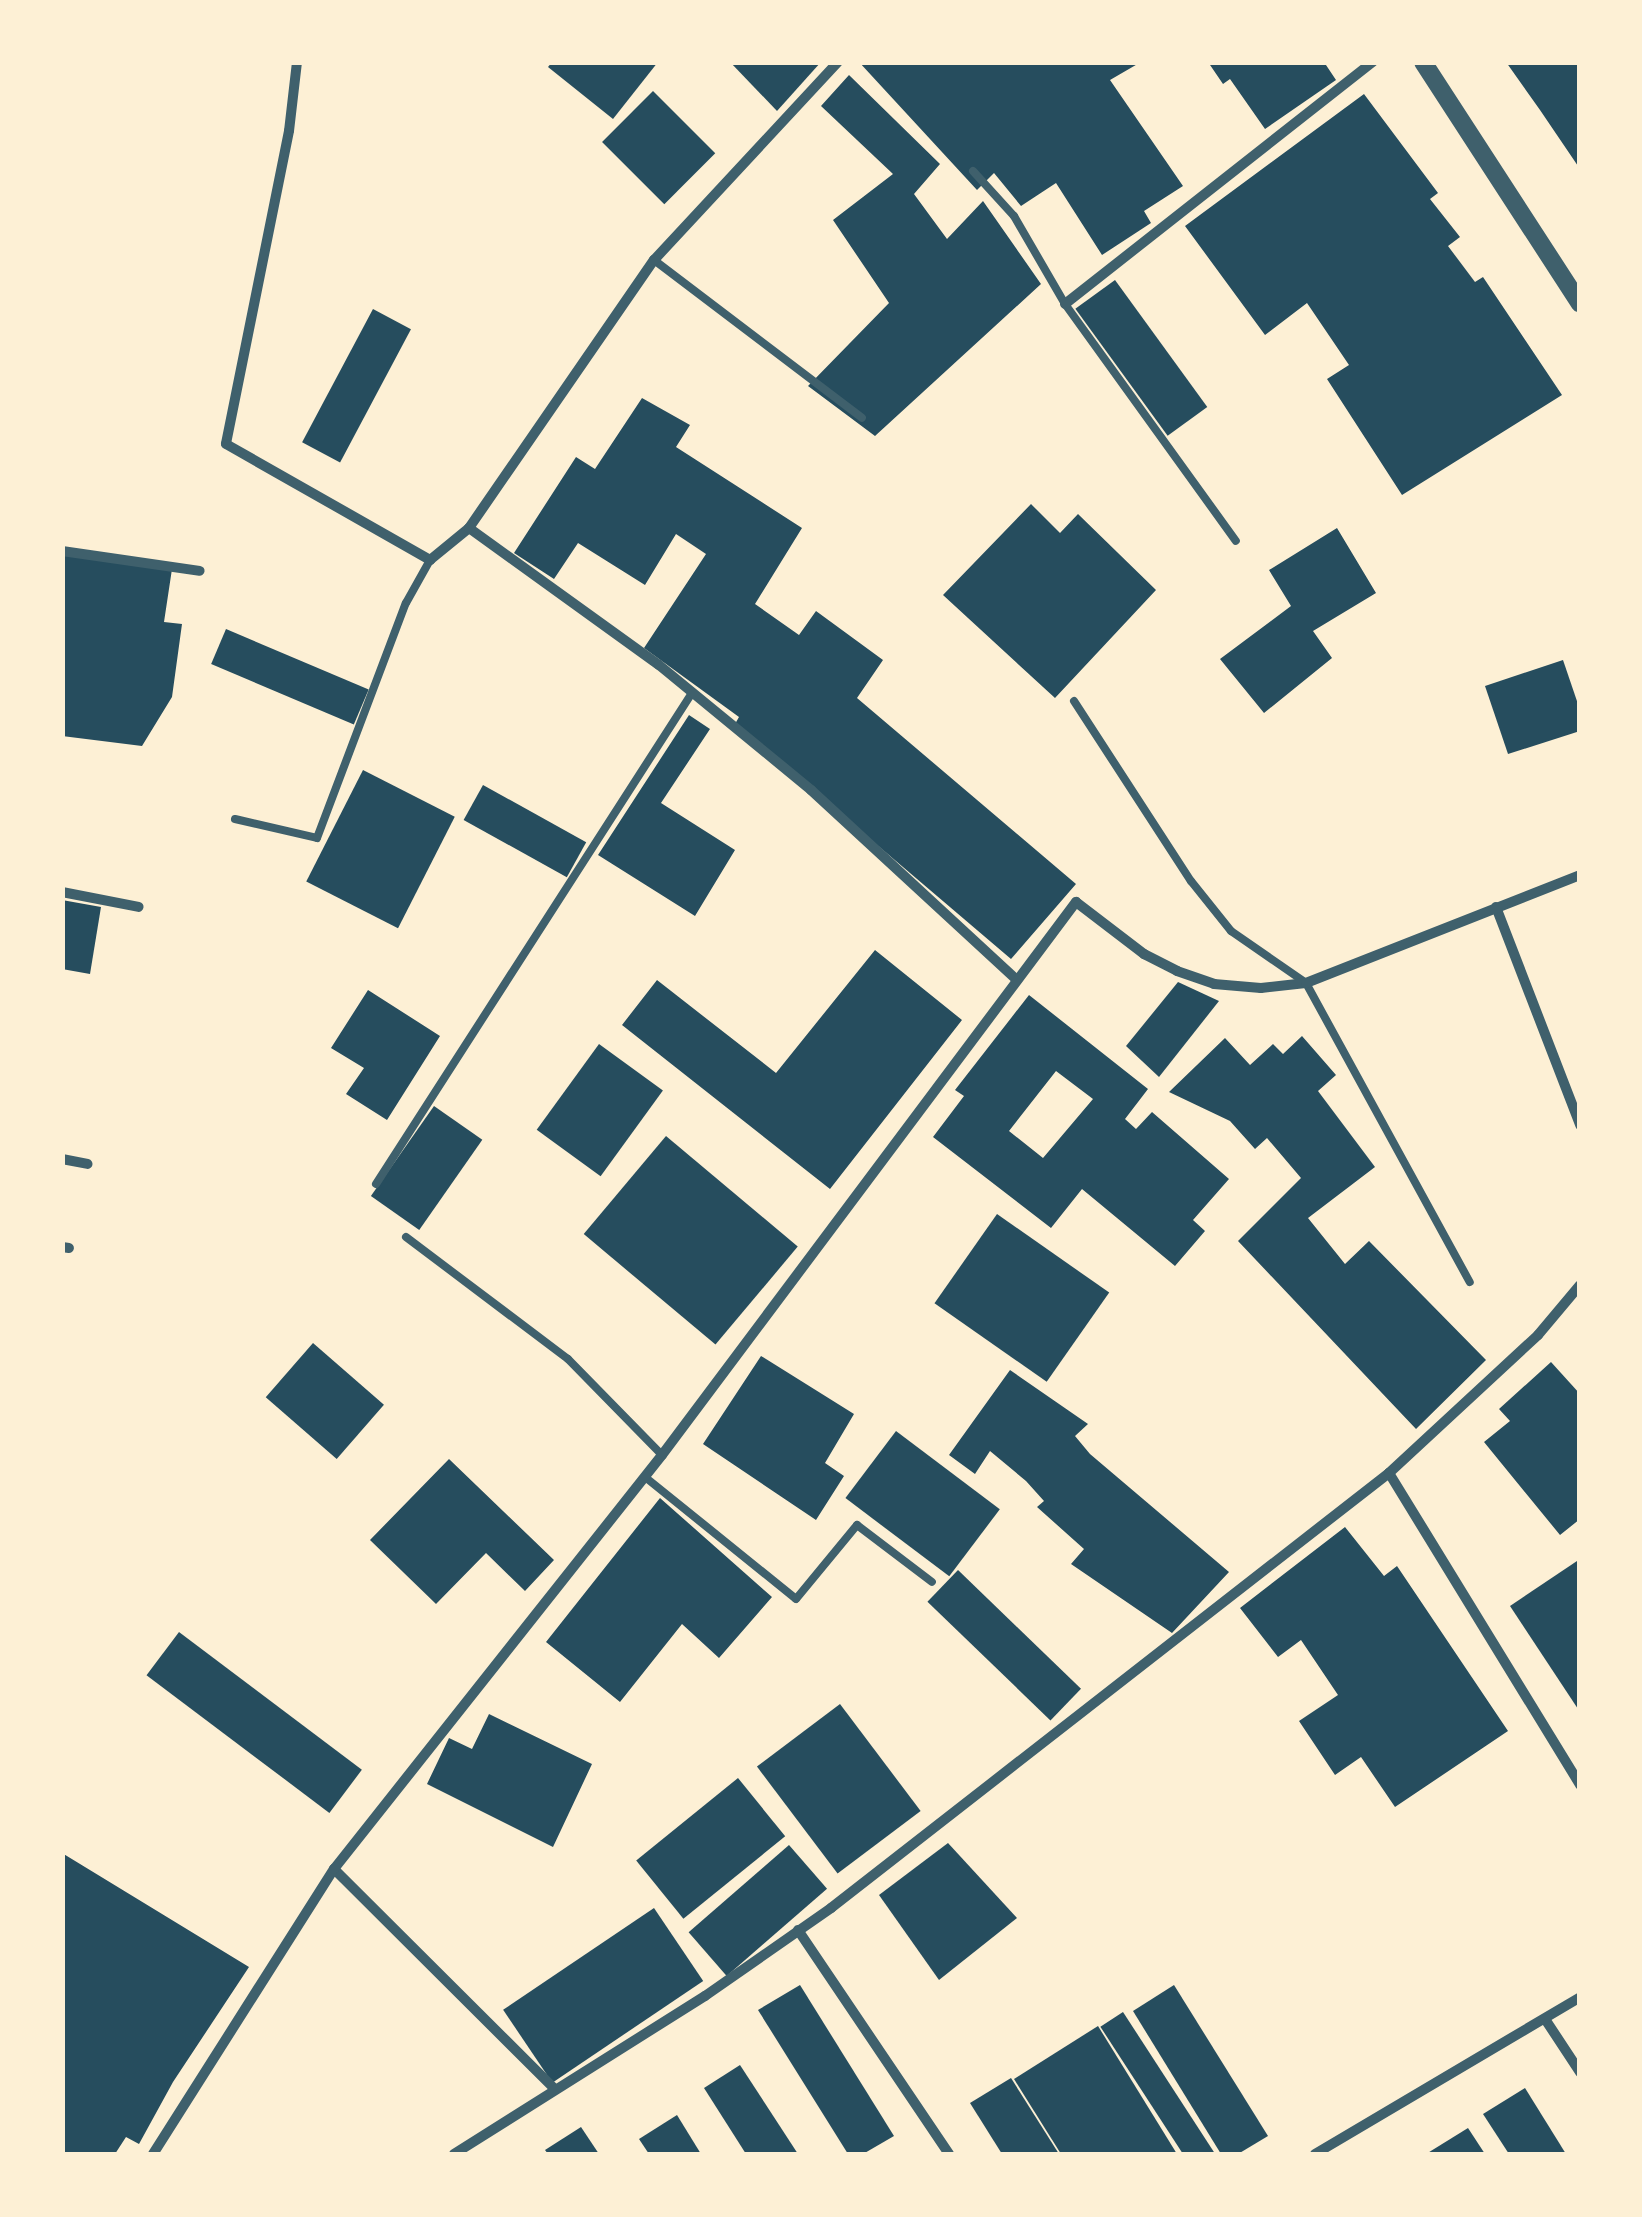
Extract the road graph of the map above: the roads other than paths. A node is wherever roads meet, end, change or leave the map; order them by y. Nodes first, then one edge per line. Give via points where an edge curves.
1 (298, 62) edge
2 (838, 62) edge
3 (1373, 62) edge
4 (1423, 62) edge
5 (973, 171) dead end
6 (654, 260) junction
7 (1065, 304) junction
8 (1580, 304) edge
9 (862, 418) dead end
10 (469, 528) junction
11 (1236, 541) dead end
12 (62, 551) edge
13 (430, 560) junction
14 (200, 571) dead end
15 (692, 693) junction
16 (1074, 702) dead end
17 (235, 819) dead end
18 (1580, 876) edge
19 (62, 892) edge
20 (139, 907) dead end
21 (1496, 907) junction
22 (1017, 980) junction
23 (1306, 983) junction
24 (1580, 1124) edge
25 (62, 1159) edge
26 (88, 1164) dead end
27 (376, 1184) dead end
28 (406, 1237) dead end
29 (1470, 1282) dead end
30 (1580, 1285) edge
31 (662, 1455) junction
32 (1389, 1473) junction
33 (644, 1477) junction
34 (932, 1582) dead end
35 (1580, 1785) edge
36 (334, 1868) junction
37 (798, 1930) junction
38 (1580, 1997) edge
39 (1545, 2019) junction
40 (1580, 2072) edge
41 (554, 2089) junction
42 (153, 2154) edge
43 (454, 2154) edge
44 (949, 2154) edge
45 (1315, 2154) edge

1 - 13 street via 226,444
2 - 6 street
3 - 7 street
4 - 8 street
5 - 7 lane via 1014,216
6 - 9 lane
6 - 10 street
7 - 11 lane
10 - 13 street
10 - 15 street
12 - 14 street
13 - 17 lane via 406,602 316,838
15 - 22 street via 811,790
15 - 27 lane
16 - 23 lane via 1191,881 1231,930
18 - 21 street
19 - 20 street
21 - 23 street
21 - 24 street
22 - 23 street via 1076,902 1144,954 1195,978 1261,988
22 - 31 street
23 - 29 lane
25 - 26 street
28 - 31 lane via 568,1358
30 - 32 street via 1538,1335
31 - 33 street
32 - 35 street
32 - 37 street
33 - 34 lane via 796,1599 856,1525
33 - 36 street
36 - 41 street
36 - 42 street
37 - 41 street
37 - 44 street
38 - 39 street
39 - 40 street
39 - 45 street
41 - 43 street

